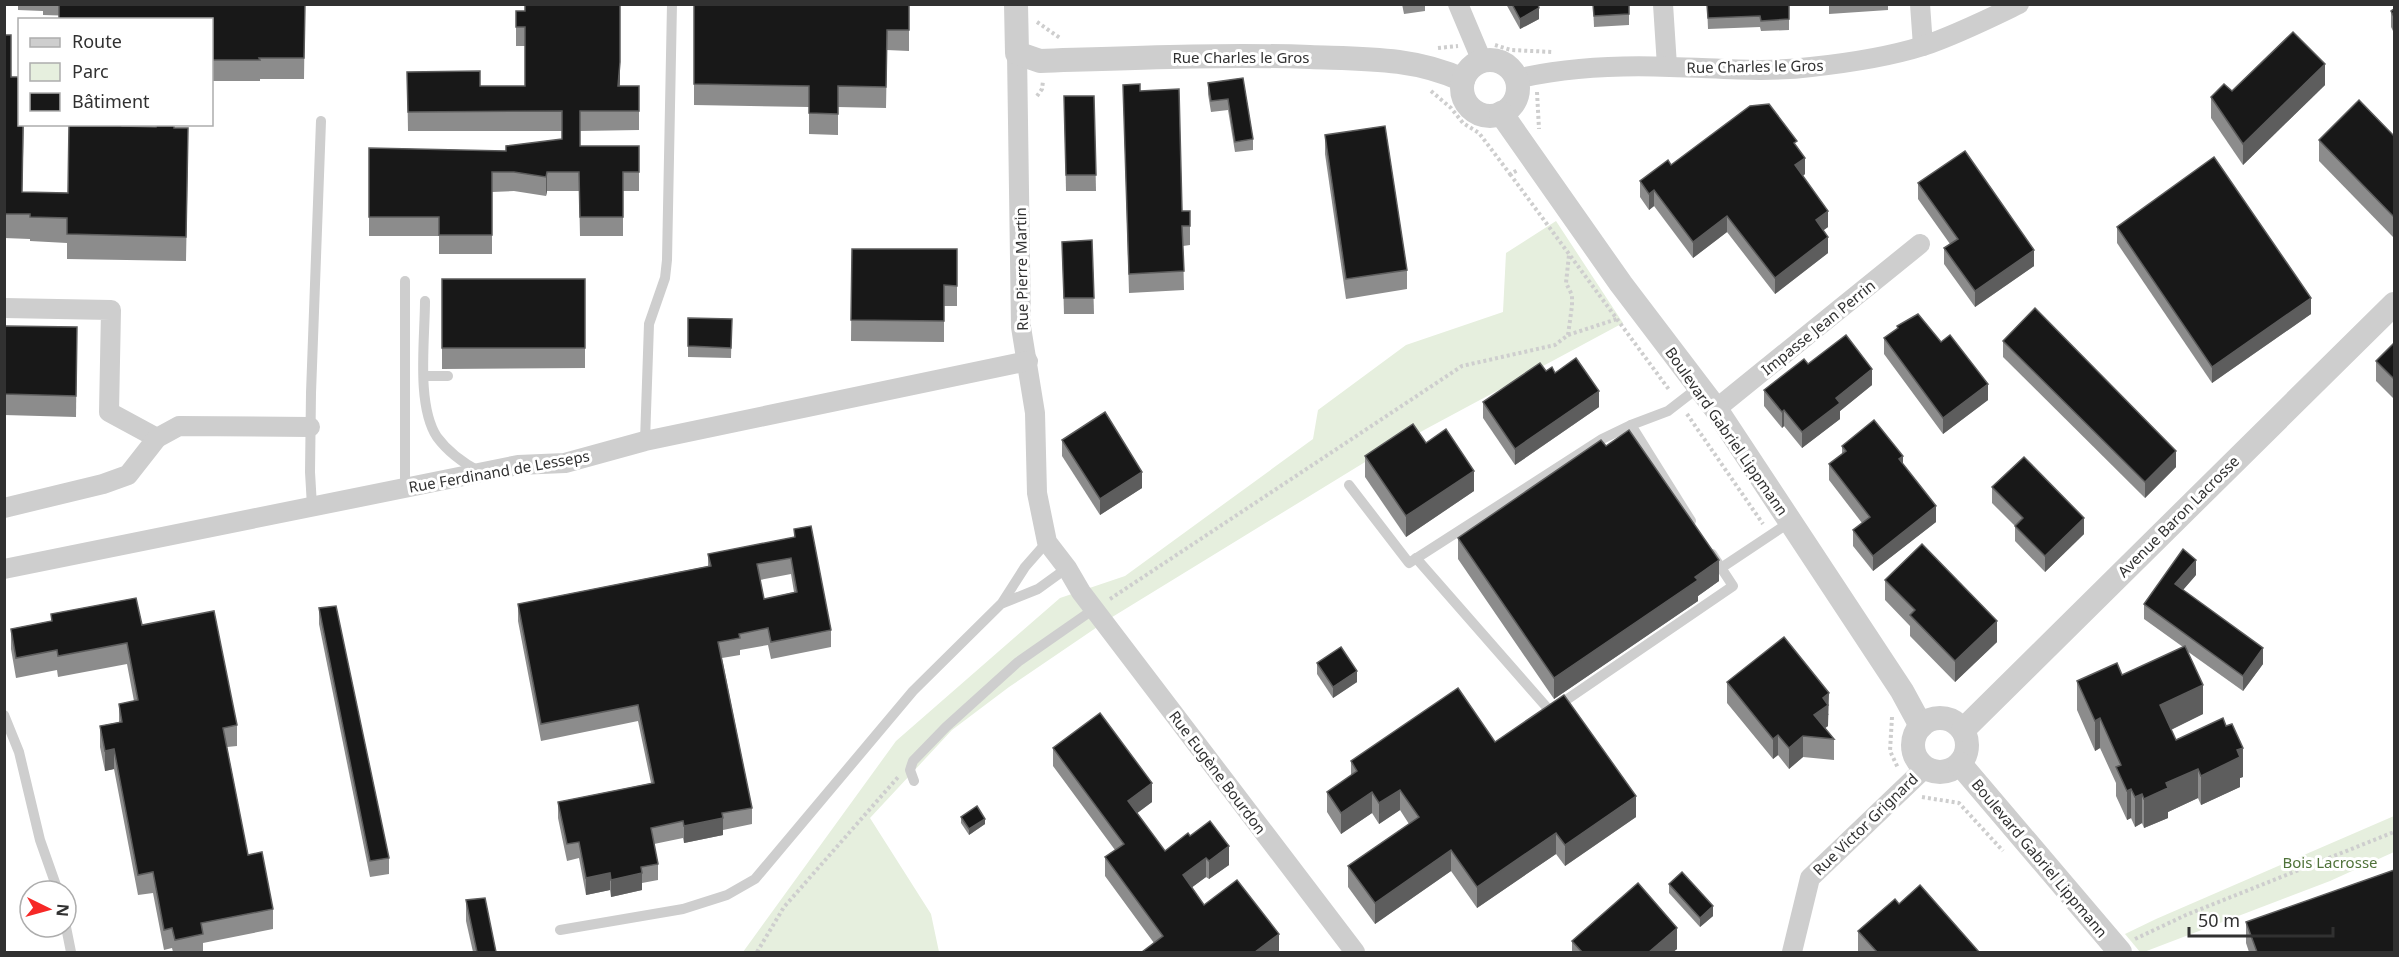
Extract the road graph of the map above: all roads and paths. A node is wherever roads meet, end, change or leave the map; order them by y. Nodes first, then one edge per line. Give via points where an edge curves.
1 (672, 4) edge
2 (1016, 4) edge
3 (1458, 4) edge
4 (1663, 4) edge
5 (1920, 4) edge
6 (2019, 4) edge
7 (1923, 46) junction
8 (1017, 53) junction
9 (1482, 61) junction
10 (1667, 66) junction
11 (1516, 79) junction
12 (1463, 80) junction
13 (1502, 113) junction
14 (321, 121) dead end
15 (1920, 244) dead end
16 (1569, 255) dead end
17 (405, 281) dead end
18 (425, 301) dead end
19 (2394, 303) edge
20 (4, 308) edge
21 (1617, 319) dead end
22 (1568, 334) junction
23 (1028, 362) junction
24 (424, 376) junction
25 (448, 376) dead end
26 (1699, 387) junction
27 (1716, 409) junction
28 (1630, 425) junction
29 (310, 427) junction
30 (157, 438) junction
31 (645, 441) junction
32 (481, 472) junction
33 (1349, 484) dead end
34 (405, 488) junction
35 (312, 506) junction
36 (4, 508) edge
37 (1791, 522) junction
38 (1047, 542) junction
39 (1416, 558) junction
40 (1067, 568) junction
41 (1721, 568) junction
42 (4, 569) edge
43 (1081, 592) joint
44 (1002, 603) junction
45 (1094, 609) junction
46 (4, 715) edge
47 (1921, 726) junction
48 (7, 728) edge
49 (1963, 730) junction
50 (913, 761) junction
51 (1960, 764) junction
52 (1924, 768) junction
53 (914, 781) dead end
54 (2394, 832) edge
55 (54, 879) edge
56 (560, 930) dead end
57 (2119, 951) edge
58 (757, 952) edge
59 (1355, 952) edge
60 (1792, 952) edge

1 - 31 lane via 667,260 649,324
2 - 8 street, Rue Pierre Martin
3 - 9 street
4 - 10 street
5 - 7 street
6 - 7 street, Rue Charles le Gros
7 - 10 street, Rue Charles le Gros via 1810,68
8 - 12 street, Rue Charles le Gros via 1040,61 1238,55 1387,59 1418,64
8 - 23 street, Rue Pierre Martin via 1021,327
9 - 11 street via 1499,62
9 - 12 street
10 - 11 street, Rue Charles le Gros via 1558,72
11 - 13 street via 1516,95
12 - 13 street via 1463,98 1475,112 1492,116
13 - 26 street, Boulevard Gabriel Lippmann via 1621,284
14 - 29 lane
15 - 27 street, Impasse Jean Perrin
16 - 22 path via 1566,283 1572,306
17 - 34 lane
18 - 24 lane
19 - 49 street, Avenue Baron Lacrosse
20 - 30 street via 111,310 109,412
21 - 22 path
22 - 45 path via 1555,345 1462,366
23 - 31 street, Rue Ferdinand de Lesseps
23 - 38 street, Rue Pierre Martin via 1035,413 1037,493
24 - 25 lane
24 - 32 lane via 428,417 438,437 452,453
26 - 27 street, Boulevard Gabriel Lippmann
26 - 28 lane via 1668,411
27 - 37 street, Boulevard Gabriel Lippmann
28 - 39 lane
28 - 41 lane
29 - 30 street via 180,426
29 - 35 lane
30 - 36 street via 128,475
31 - 32 street, Rue Ferdinand de Lesseps via 565,463 518,465
32 - 34 street, Rue Ferdinand de Lesseps
33 - 39 lane via 1409,563
34 - 35 street, Rue Ferdinand de Lesseps
35 - 42 street, Rue Ferdinand de Lesseps
37 - 41 lane
37 - 47 street, Boulevard Gabriel Lippmann
38 - 40 street, Rue Pierre Martin
38 - 44 lane via 1024,567
39 - 41 lane via 1550,711 1733,586
40 - 43 street, Rue Pierre Martin
40 - 44 lane via 1038,589
43 - 45 street, Rue Eugène Bourdon
44 - 56 lane via 913,691 754,879 727,895 683,909
45 - 50 lane via 1018,662
45 - 59 street, Rue Eugène Bourdon
46 - 48 lane
47 - 49 street via 1943,718
47 - 52 street via 1913,743
48 - 55 lane via 23,764 40,840
49 - 51 street via 1968,747
50 - 53 lane via 910,770
50 - 58 path via 784,907
51 - 52 street via 1940,772
51 - 57 street, Boulevard Gabriel Lippmann
52 - 60 street, Rue Victor Grignard via 1810,878
54 - 57 path via 2186,915

